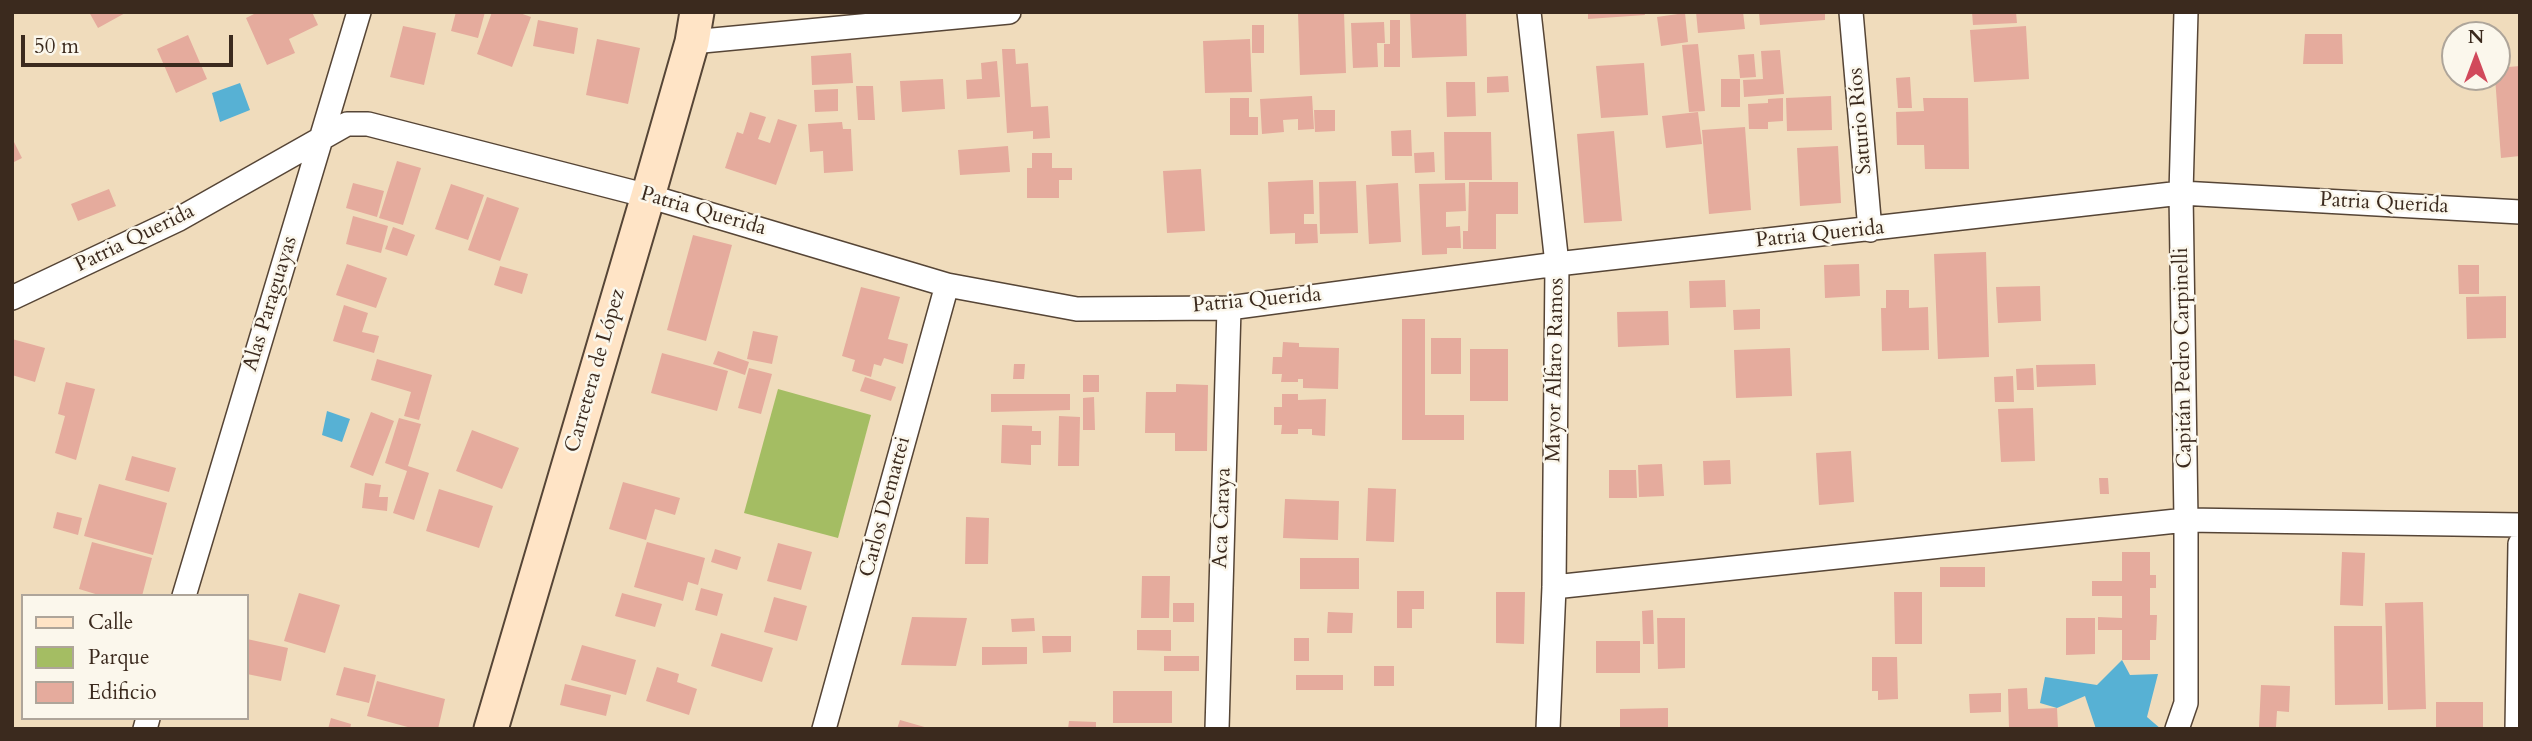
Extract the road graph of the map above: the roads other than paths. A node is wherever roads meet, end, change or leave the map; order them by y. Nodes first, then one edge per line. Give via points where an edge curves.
1 (359, 12) edge
2 (1009, 12) edge
3 (1529, 12) edge
4 (1851, 12) edge
5 (2186, 12) edge
6 (694, 27) edge
7 (319, 140) junction
8 (2181, 193) junction
9 (648, 196) junction
10 (2520, 212) edge
11 (1870, 230) junction
12 (1557, 264) junction
13 (947, 285) junction
14 (12, 298) edge
15 (1229, 308) junction
16 (2186, 520) junction
17 (2520, 525) edge
18 (2520, 544) edge
19 (1554, 587) junction
20 (185, 594) edge
21 (2186, 703) junction
22 (491, 729) edge
23 (824, 729) edge
24 (1217, 729) edge
25 (1548, 729) edge
26 (2177, 729) edge
27 (2196, 729) edge
28 (2517, 729) edge

1 - 7 street, Alas Paraguayas
2 - 6 street
3 - 12 street, Mayor Alfaro Ramos
4 - 11 street, Saturio Ríos
5 - 8 street, Capitán Pedro Carpinelli
6 - 9 main road, Carretera de López
7 - 9 street, Patria Querida via 347,124 368,124
7 - 14 street, Patria Querida via 179,219
7 - 20 street, Alas Paraguayas
8 - 10 street, Patria Querida
8 - 11 street, Patria Querida
8 - 16 street, Capitán Pedro Carpinelli
9 - 13 street, Patria Querida
9 - 22 main road, Carretera de López
11 - 12 street, Patria Querida
12 - 15 street, Patria Querida
12 - 19 street, Mayor Alfaro Ramos
13 - 15 street, Patria Querida via 1077,309
13 - 23 street, Carlos Demattei
15 - 24 street, Aca Caraya
16 - 17 street
16 - 19 street
16 - 21 street, Capitán Pedro Carpinelli
18 - 28 street
19 - 25 street, Mayor Alfaro Ramos
21 - 26 street, Capitán Pedro Carpinelli
21 - 27 street, Capitán Pedro Carpinelli

